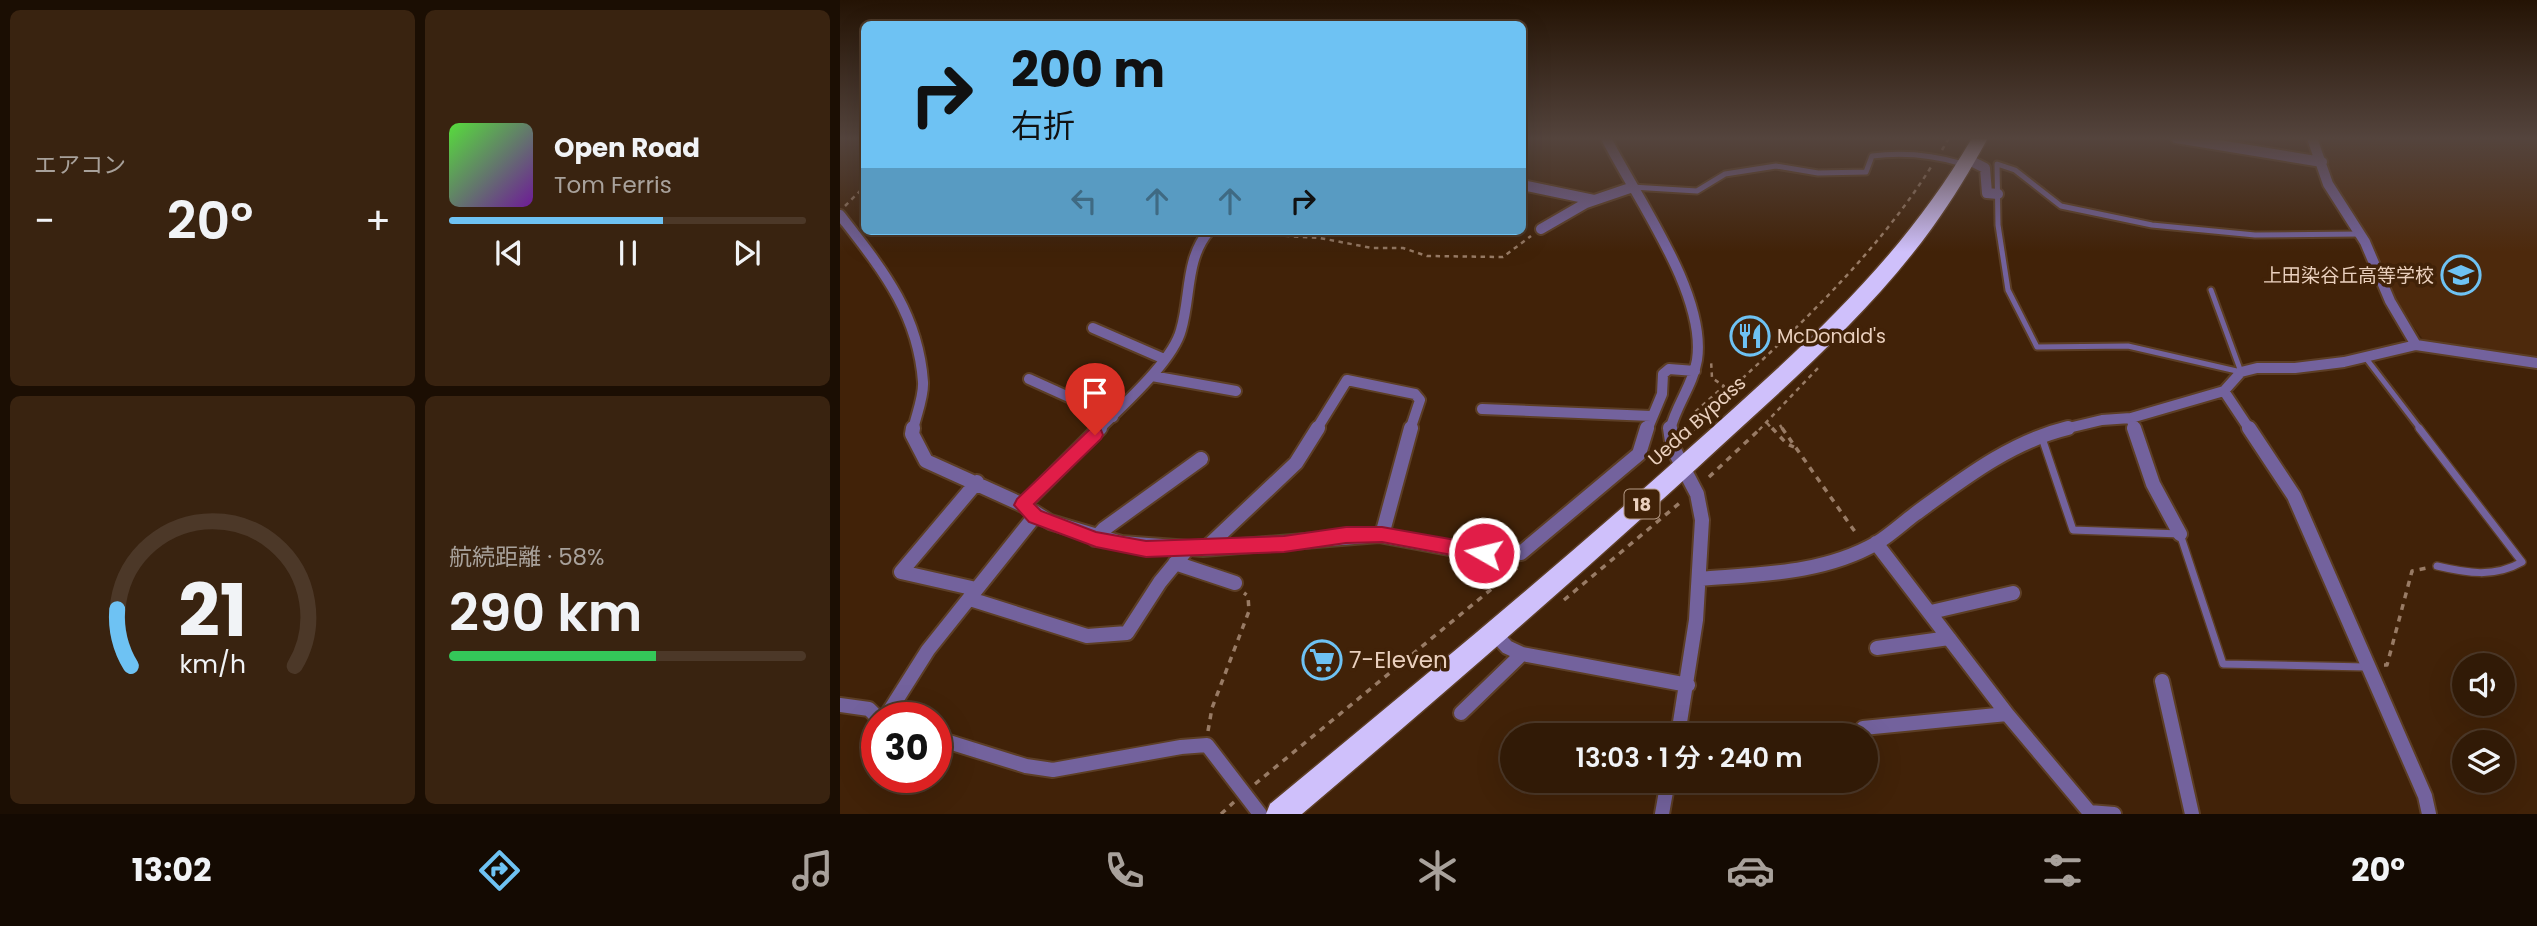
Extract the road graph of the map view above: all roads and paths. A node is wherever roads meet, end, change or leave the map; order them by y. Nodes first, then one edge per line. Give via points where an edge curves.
1 (1624, 176) edge
2 (1722, 176) edge
3 (1924, 176) edge
4 (1957, 176) edge
5 (1985, 176) edge
6 (1997, 176) edge
7 (2023, 176) edge
8 (2326, 176) edge
9 (1526, 186) edge
10 (1630, 188) junction
11 (861, 190) edge
12 (1998, 194) junction
13 (1594, 200) junction
14 (840, 213) edge
15 (1541, 229) joint
16 (2359, 233) junction
17 (1206, 235) edge
18 (1273, 235) edge
19 (2211, 290) dead end
20 (1093, 328) dead end
21 (2416, 345) junction
22 (2365, 357) junction
23 (1162, 358) junction
24 (1711, 360) dead end
25 (2537, 363) edge
26 (1695, 371) junction
27 (2241, 372) junction
28 (1152, 376) junction
29 (1029, 379) dead end
30 (1236, 391) dead end
31 (2224, 391) junction
32 (1482, 409) dead end
33 (1651, 416) junction
34 (1113, 417) junction
35 (2131, 418) junction
36 (1696, 421) junction
37 (1766, 423) dead end
38 (1780, 425) dead end
39 (2042, 438) junction
40 (1794, 447) junction
41 (1201, 459) dead end
42 (1680, 461) junction
43 (977, 482) junction
44 (1023, 505) junction
45 (1035, 516) junction
46 (2180, 534) junction
47 (1382, 535) junction
48 (1096, 539) junction
49 (1871, 545) junction
50 (1188, 548) junction
51 (1206, 548) junction
52 (1526, 560) dead end
53 (1175, 563) junction
54 (2437, 566) joint
55 (1700, 579) junction
56 (1235, 583) joint
57 (2013, 593) dead end
58 (973, 594) junction
59 (1931, 612) junction
60 (1495, 634) junction
61 (1949, 638) junction
62 (1877, 648) dead end
63 (1522, 654) junction
64 (2371, 667) junction
65 (2162, 681) dead end
66 (1688, 685) junction
67 (895, 702) edge
68 (840, 705) edge
69 (861, 708) edge
70 (1461, 713) dead end
71 (2007, 714) junction
72 (1680, 723) edge
73 (1878, 727) edge
74 (952, 743) edge
75 (1207, 745) junction
76 (1244, 793) junction
77 (1666, 793) edge
78 (2090, 813) edge
79 (1260, 814) edge
80 (1280, 814) edge
81 (1662, 814) edge
82 (2114, 814) edge
83 (2192, 814) edge
84 (2429, 814) edge

1 - 10 street
2 - 10 lane via 1697,191
3 - 36 path via 1859,261 1765,359
4 - 42 highway, Ueda Bypass / 18 via 1922,227 1825,336
5 - 12 street via 1987,193
6 - 12 lane
7 - 16 lane via 2059,206 2138,224 2242,235
8 - 16 street
9 - 13 street
10 - 13 street
10 - 26 street via 1689,300 1697,335
11 - 14 path
12 - 27 lane via 2007,290 2036,347 2128,346
13 - 15 street
14 - 43 street via 888,276 911,321 923,384 912,434 926,461
15 - 18 path via 1503,257 1427,256 1403,248
16 - 21 street
17 - 23 street via 1191,268 1181,332
19 - 27 lane
20 - 23 street
21 - 22 street
21 - 25 street
22 - 27 street
22 - 54 lane via 2522,562 2513,569 2485,574
23 - 28 street
24 - 36 path via 1712,378 1724,386 1694,413
26 - 33 street via 1669,369 1663,374 1662,394
26 - 42 street via 1668,430
27 - 31 street
28 - 30 street
28 - 34 street
29 - 34 street
31 - 35 street
31 - 64 street via 2294,496
32 - 33 street
33 - 47 street via 1639,454 1521,553 1508,556 1460,550
34 - 44 street
35 - 39 street via 2102,420
35 - 46 street via 2153,484
36 - 42 path via 1696,438
37 - 40 path
38 - 40 path
39 - 46 lane via 2073,530
39 - 49 street via 1981,466
40 - 49 path
41 - 48 street via 1104,528
42 - 55 street via 1702,516
42 - 60 highway, Ueda Bypass / 18
43 - 44 street
43 - 58 street via 901,572
44 - 45 street
45 - 48 street
45 - 58 street
46 - 64 lane via 2223,664
47 - 51 street
47 - 51 street via 1420,400 1415,394 1347,380 1296,463
48 - 50 street via 1146,549
49 - 55 street via 1791,572
49 - 59 street
50 - 51 street
50 - 53 street
52 - 76 path
53 - 56 street
53 - 58 street via 1127,633 1087,636
54 - 64 path via 2412,571 2387,664
55 - 66 street
56 - 75 path via 1248,596 1249,611 1212,708
57 - 59 street
58 - 67 street via 928,650
59 - 61 street
60 - 63 street
60 - 80 highway, Ueda Bypass / 18
61 - 62 street
61 - 71 street
63 - 66 street
63 - 70 street
64 - 84 street
65 - 83 street
66 - 72 street
68 - 69 street
71 - 73 street
71 - 78 street
74 - 75 street via 1053,770
75 - 76 street
76 - 79 street
77 - 81 street
78 - 82 street

